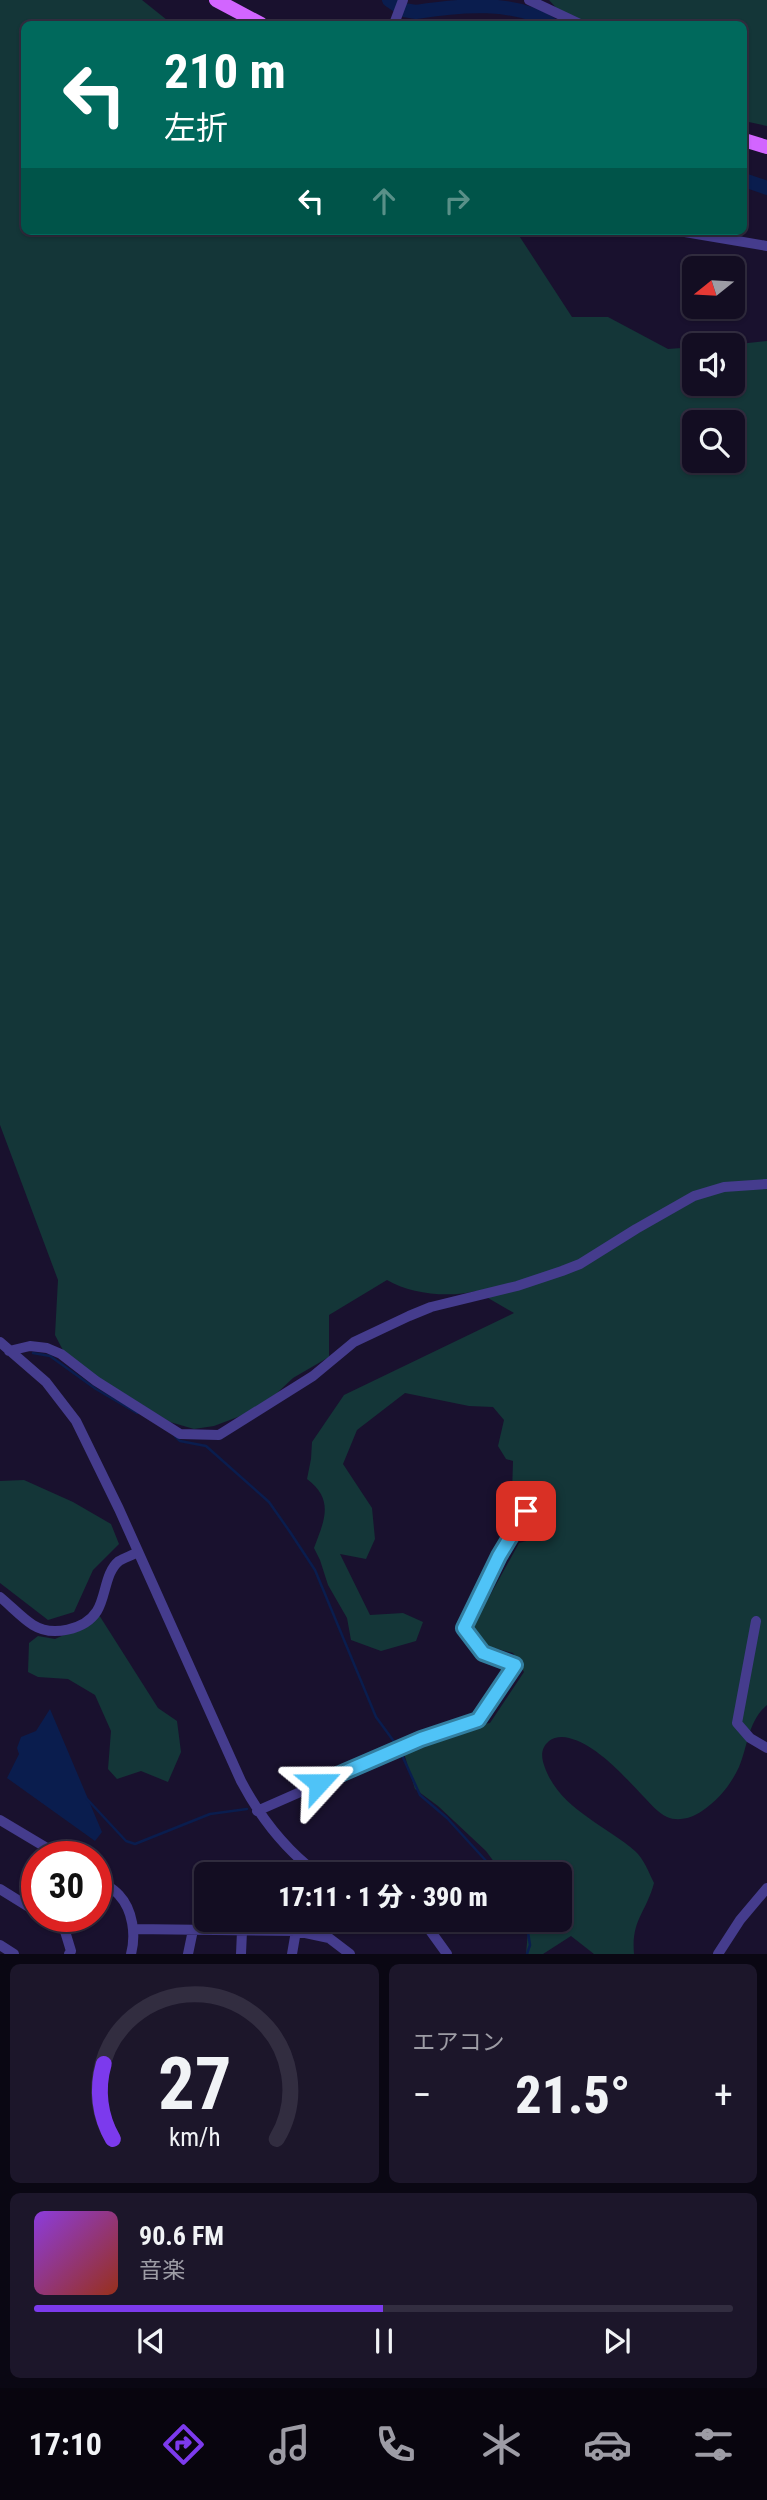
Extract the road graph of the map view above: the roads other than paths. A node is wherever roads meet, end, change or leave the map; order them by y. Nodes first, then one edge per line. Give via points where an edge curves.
1 (216, 0) edge
2 (403, 0) edge
3 (529, 0) edge
4 (255, 21) edge
5 (395, 21) edge
6 (574, 21) edge
7 (747, 141) edge
8 (767, 146) edge
9 (694, 235) edge
10 (767, 246) edge
11 (767, 1184) edge
12 (0, 1342) edge
13 (9, 1351) junction
14 (526, 1511) dead end
15 (138, 1552) junction
16 (0, 1597) edge
17 (756, 1622) dead end
18 (767, 1748) edge
19 (257, 1811) junction
20 (0, 1820) edge
21 (35, 1841) edge
22 (303, 1862) edge
23 (767, 1888) edge
24 (0, 1889) edge
25 (112, 1890) edge
26 (21, 1901) edge
27 (133, 1929) junction
28 (193, 1930) joint
29 (65, 1932) edge
30 (242, 1932) edge
31 (296, 1932) edge
32 (301, 1932) edge
33 (431, 1932) edge
34 (0, 1945) edge
35 (14, 1954) edge
36 (69, 1954) edge
37 (131, 1954) edge
38 (188, 1954) edge
39 (241, 1954) edge
40 (292, 1954) edge
41 (350, 1954) edge
42 (447, 1954) edge
43 (718, 1954) edge

1 - 4 main road
2 - 5 street
3 - 6 street
7 - 8 main road
9 - 10 street
11 - 13 street via 724,1187 694,1196 562,1272 409,1316 354,1342 313,1376 219,1436 180,1434 47,1348
12 - 13 street
13 - 15 street via 46,1382 76,1421
14 - 19 street via 464,1628 483,1653 515,1665 478,1720 398,1748
15 - 16 street via 118,1562 97,1612 75,1628 51,1631 35,1626
15 - 19 street
17 - 18 street via 737,1723
19 - 22 street
20 - 21 street
23 - 43 street
24 - 26 street
25 - 27 street via 128,1908
27 - 28 street
27 - 37 street
28 - 38 street
29 - 36 street
30 - 39 street
31 - 40 street
32 - 41 street via 330,1938
33 - 42 street
34 - 35 street

